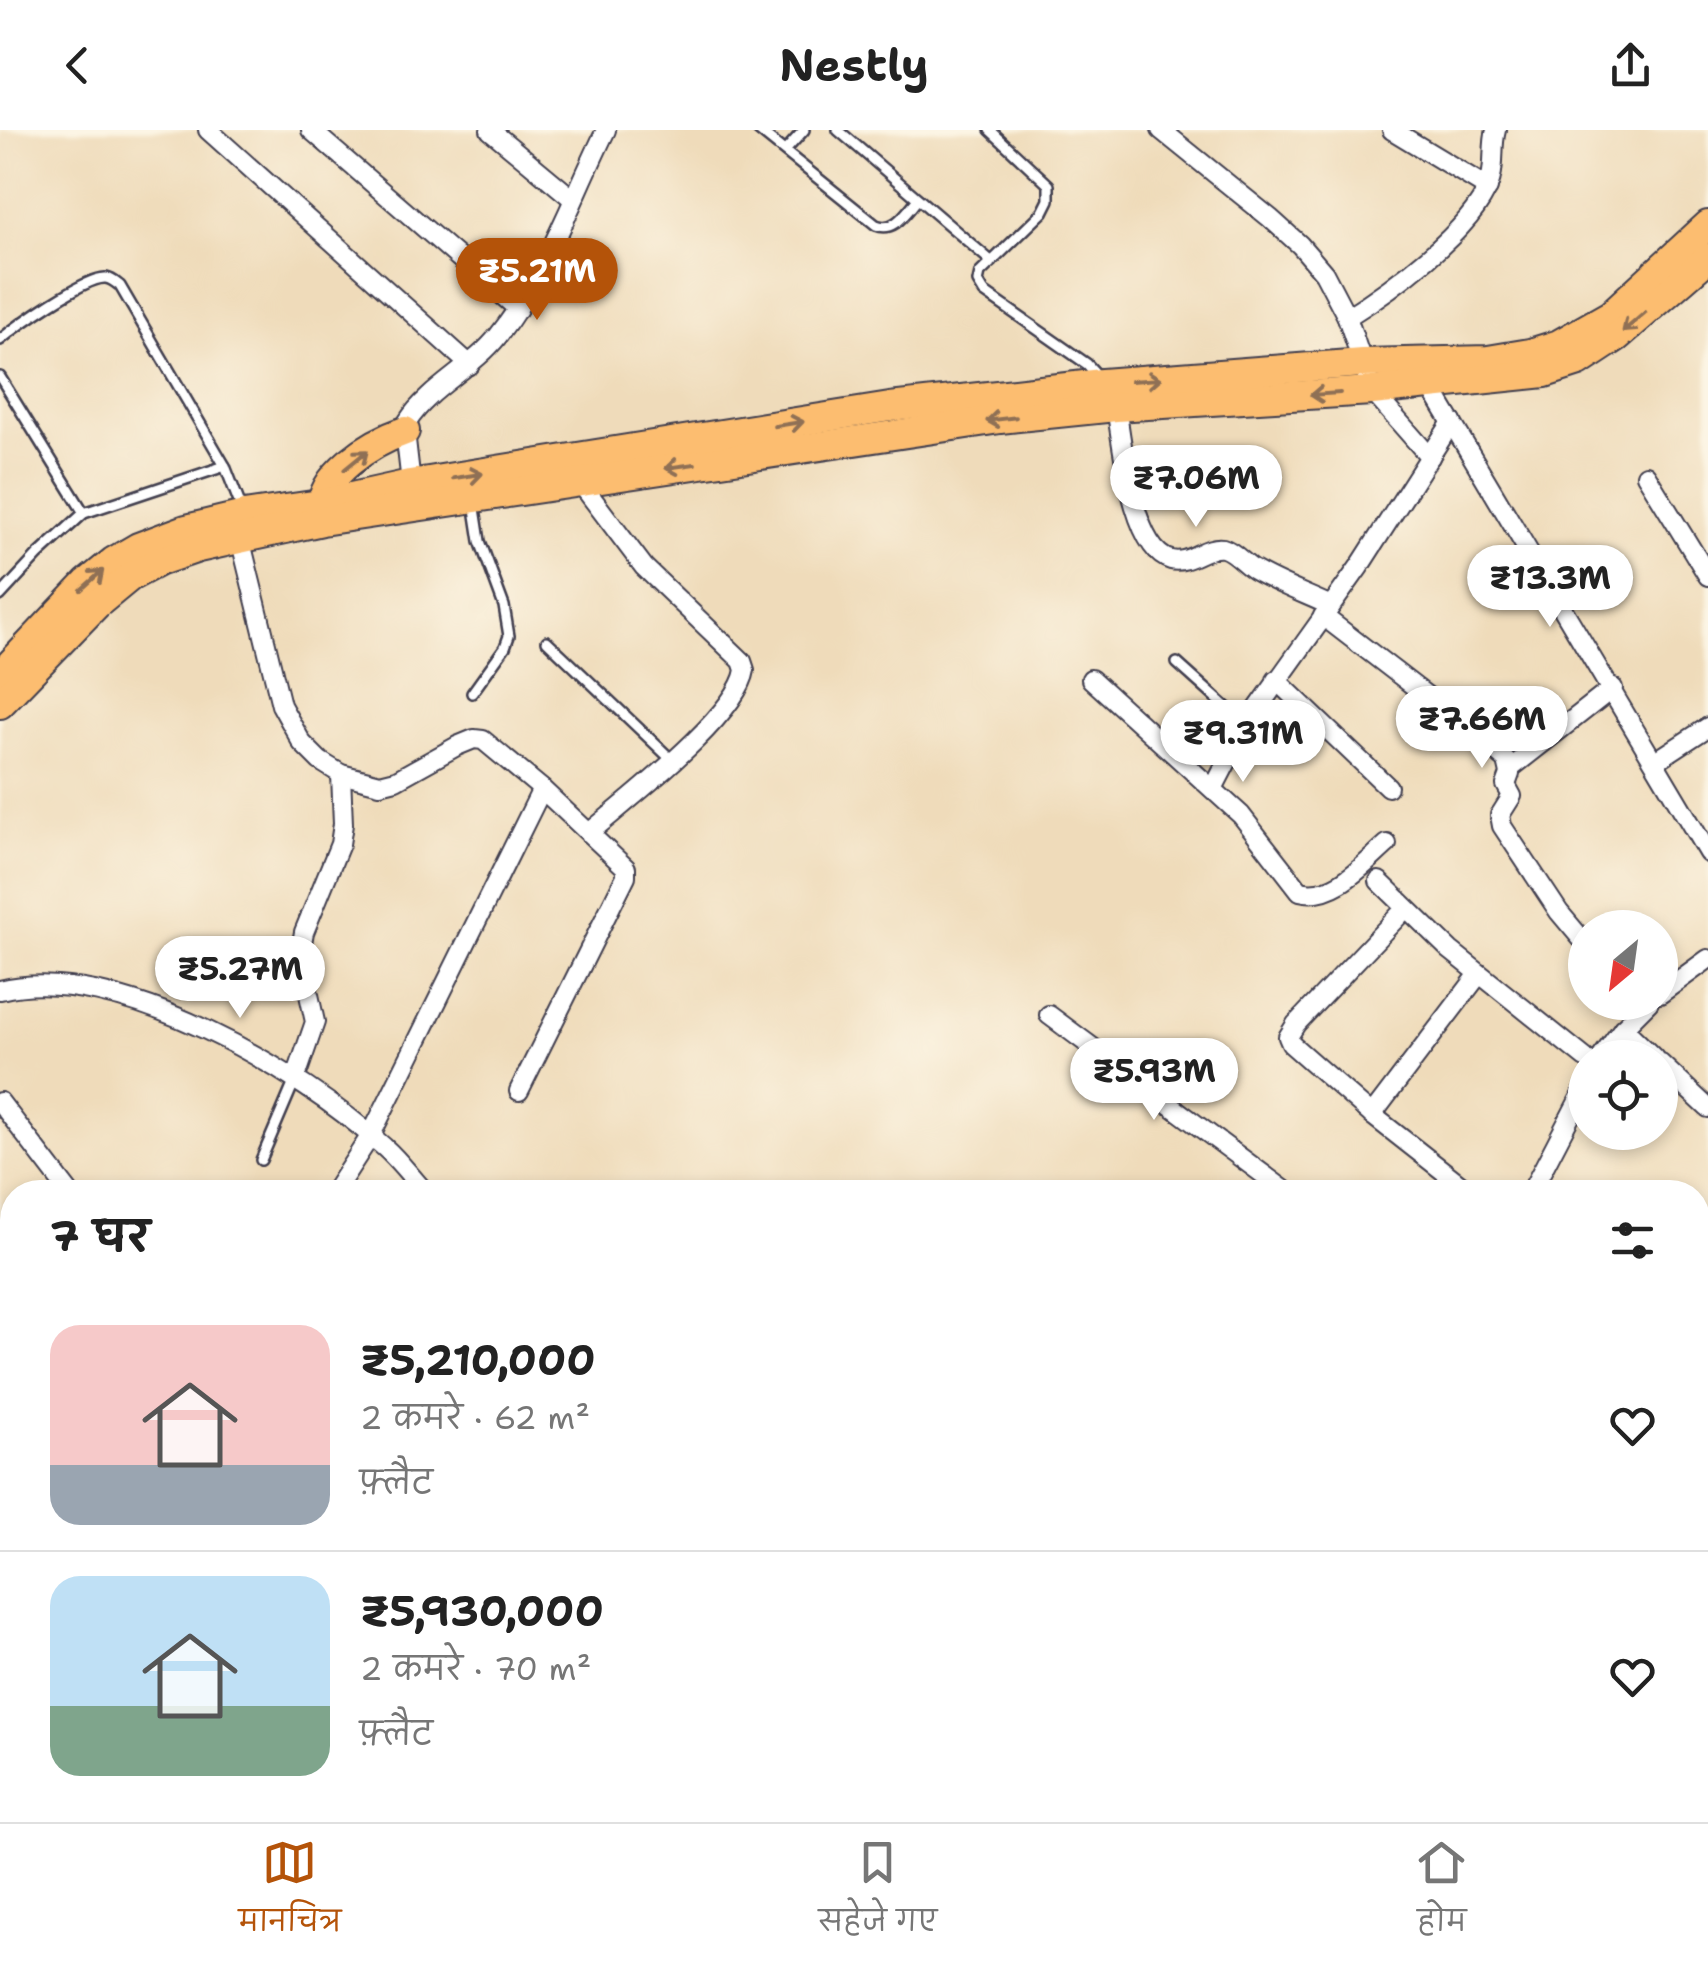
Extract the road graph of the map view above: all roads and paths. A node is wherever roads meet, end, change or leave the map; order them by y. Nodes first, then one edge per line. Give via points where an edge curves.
1 (208, 130) edge
2 (312, 130) edge
3 (490, 130) edge
4 (606, 130) edge
5 (758, 130) edge
6 (804, 130) edge
7 (838, 130) edge
8 (990, 130) edge
9 (1392, 130) edge
10 (1496, 130) edge
11 (1164, 131) edge
12 (784, 151) junction
13 (1488, 188) junction
14 (573, 199) junction
15 (918, 199) junction
16 (1708, 224) edge
17 (1708, 258) edge
18 (992, 262) junction
19 (518, 309) junction
20 (1347, 317) junction
21 (0, 340) edge
22 (1362, 363) junction
23 (470, 365) junction
24 (1423, 374) junction
25 (0, 377) edge
26 (1372, 391) junction
27 (1109, 395) junction
28 (1452, 422) junction
29 (406, 431) junction
30 (1430, 457) junction
31 (226, 466) junction
32 (1646, 476) dead end
33 (579, 480) junction
34 (413, 496) junction
35 (473, 498) junction
36 (84, 512) junction
37 (321, 512) junction
38 (242, 527) junction
39 (1708, 576) edge
40 (0, 596) edge
41 (1327, 611) junction
42 (547, 641) dead end
43 (1178, 663) dead end
44 (0, 675) edge
45 (1091, 679) dead end
46 (1276, 680) junction
47 (1612, 688) junction
48 (472, 693) dead end
49 (0, 704) edge
50 (1246, 725) junction
51 (1708, 727) edge
52 (1656, 761) junction
53 (673, 762) junction
54 (1511, 768) junction
55 (341, 774) junction
56 (1388, 787) dead end
57 (542, 789) junction
58 (1213, 789) junction
59 (589, 833) junction
60 (1387, 844) dead end
61 (1708, 853) edge
62 (1378, 881) dead end
63 (1405, 909) junction
64 (1568, 922) edge
65 (1708, 959) edge
66 (1478, 974) junction
67 (1678, 981) edge
68 (0, 990) edge
69 (1049, 1015) dead end
70 (1630, 1020) edge
71 (1622, 1028) junction
72 (1614, 1040) edge
73 (1635, 1040) edge
74 (1568, 1045) edge
75 (295, 1080) junction
76 (1678, 1080) edge
77 (518, 1091) dead end
78 (0, 1102) edge
79 (1708, 1108) edge
80 (1372, 1116) junction
81 (1568, 1121) edge
82 (371, 1135) junction
83 (261, 1160) dead end
84 (59, 1180) edge
85 (342, 1180) edge
86 (414, 1180) edge
87 (1271, 1180) edge
88 (1455, 1180) edge
89 (1538, 1180) edge

1 - 23 street
2 - 19 street
3 - 14 street
4 - 14 street
5 - 12 lane
6 - 12 lane
7 - 15 lane
8 - 18 lane via 1050,185 1043,212
9 - 13 street
10 - 13 street
11 - 20 street via 1300,245
12 - 15 lane via 884,228
13 - 20 street via 1419,266
14 - 19 street
15 - 18 lane
16 - 24 main road via 1610,315 1559,344
17 -> 24 main road via 1578,362 1545,373
18 - 27 lane via 980,273 984,292 1087,364
19 - 23 street
20 - 22 street
21 - 31 lane via 45,307 110,278
22 - 24 main road
22 - 26 street
27 -> 22 main road
23 - 29 street via 413,413
24 - 26 main road
24 - 28 street
25 - 36 lane
26 -> 27 main road
26 - 30 street
27 -> 33 main road via 1000,419
34 -> 27 main road via 890,407
27 - 41 street via 1132,502 1159,553 1181,561 1225,549
28 - 30 street
28 - 47 street
29 - 34 street
37 -> 29 main road via 330,482 341,471 384,438
30 - 41 street
31 - 36 lane
31 - 38 lane
32 - 39 street
33 - 35 main road
33 - 53 street via 644,567 746,670 736,693
34 - 35 main road
34 - 37 main road
35 - 48 lane via 509,636
36 - 40 lane
37 - 38 main road
44 -> 38 main road via 114,561 186,529
38 - 49 main road via 130,577
38 - 55 street via 288,723 320,761
41 - 46 street
41 - 54 street
42 - 53 lane
43 - 50 lane
45 - 58 street
46 - 50 street
46 - 56 street
47 - 52 street
47 - 54 street
50 - 58 street
51 - 52 street
52 - 61 street
53 - 59 street
54 - 64 street via 1506,785 1512,796 1500,815 1502,826
55 - 57 street via 380,784 396,780 474,739 494,746
55 - 75 street via 340,844 300,954 315,1022
57 - 59 street
57 - 82 street
58 - 60 street via 1309,894 1332,888
59 - 77 street via 621,861 626,876
62 - 63 street
63 - 66 street
63 - 80 street via 1288,1037
65 - 67 street
66 - 74 street
66 - 80 street
68 - 75 street via 49,986 149,1007
69 - 87 street
70 - 71 street
71 - 72 street
71 - 73 street
75 - 82 street
75 - 83 lane
76 - 79 street
78 - 84 street
80 - 88 street
81 - 89 street
82 - 85 street
82 - 86 street

